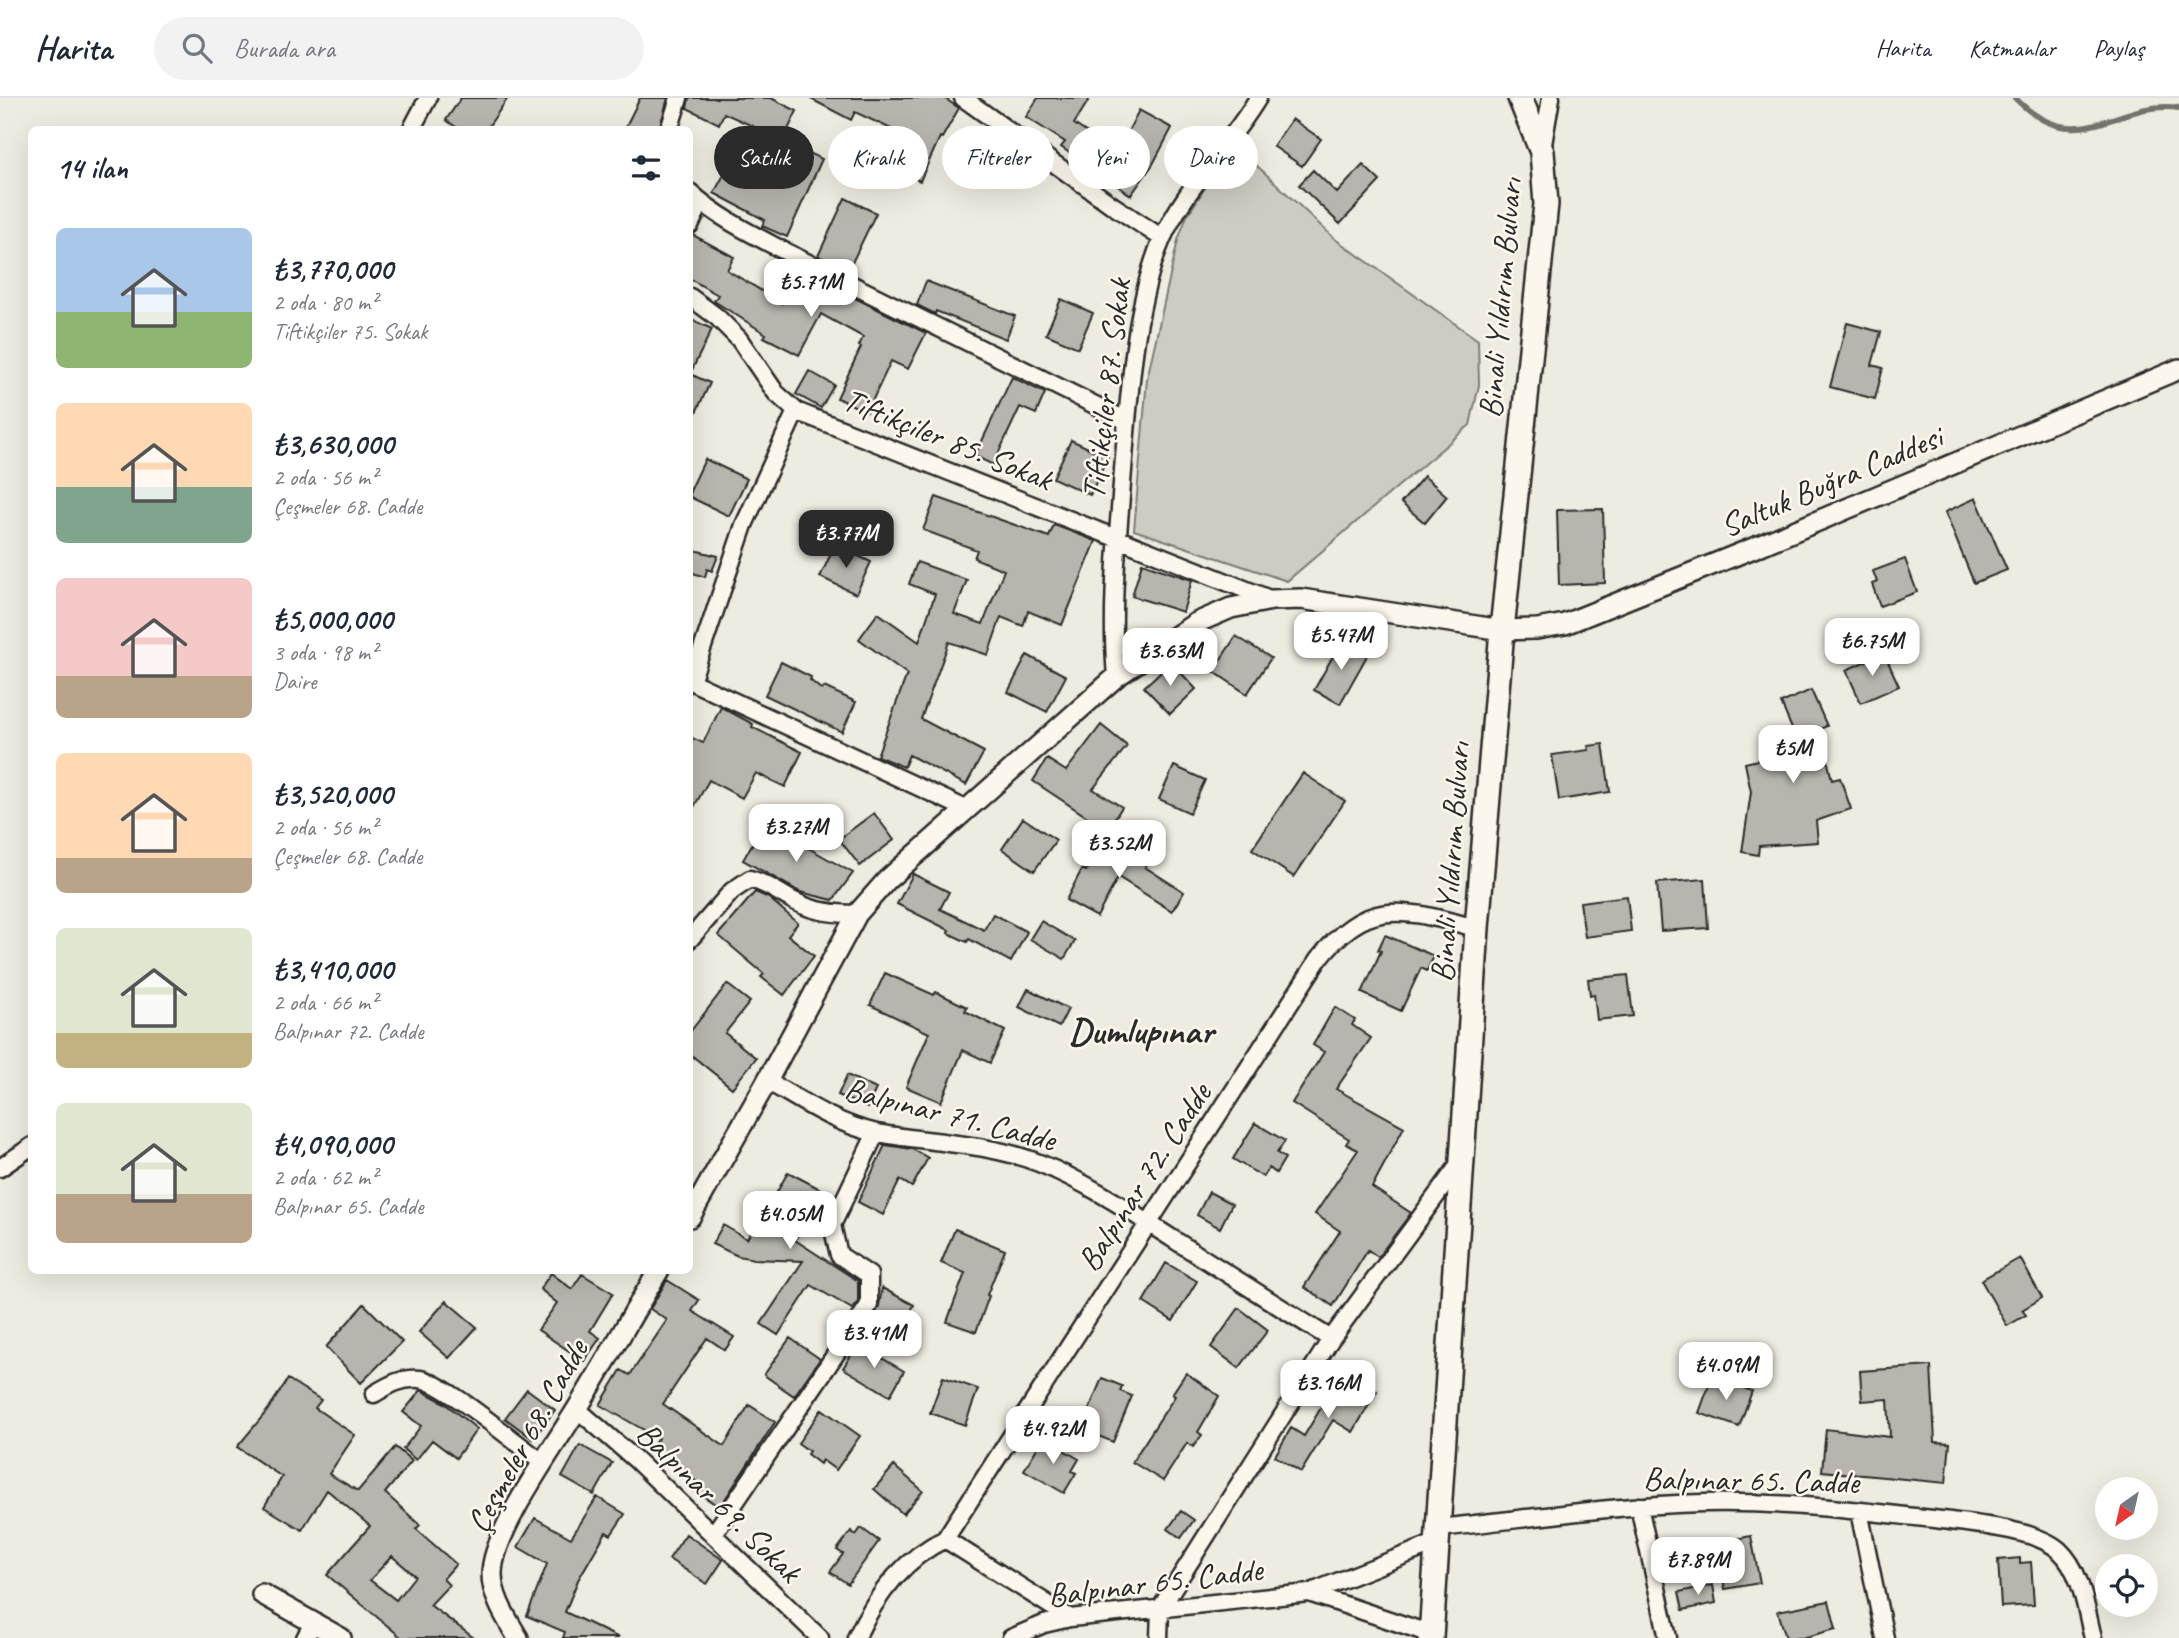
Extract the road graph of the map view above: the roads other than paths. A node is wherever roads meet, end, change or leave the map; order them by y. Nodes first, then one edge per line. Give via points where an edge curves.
1 (428, 98) edge
2 (679, 98) edge
3 (963, 98) edge
4 (1258, 98) edge
5 (1520, 98) edge
6 (1551, 98) edge
7 (413, 126) edge
8 (669, 126) edge
9 (1542, 152) junction
10 (695, 197) edge
11 (1162, 238) junction
12 (693, 299) edge
13 (2179, 369) edge
14 (796, 411) junction
15 (1127, 421) junction
16 (1118, 538) junction
17 (1272, 600) junction
18 (1502, 630) junction
19 (693, 673) edge
20 (1116, 677) junction
21 (693, 683) edge
22 (966, 810) junction
23 (857, 914) junction
24 (1478, 928) junction
25 (693, 936) edge
26 (767, 1081) junction
27 (876, 1133) junction
28 (28, 1149) edge
29 (1463, 1159) junction
30 (0, 1168) edge
31 (693, 1212) edge
32 (1150, 1224) junction
33 (657, 1274) edge
34 (1331, 1339) junction
35 (374, 1394) dead end
36 (577, 1409) junction
37 (542, 1462) junction
38 (1639, 1506) junction
39 (1859, 1511) junction
40 (713, 1535) junction
41 (1438, 1535) junction
42 (945, 1539) junction
43 (1309, 1593) junction
44 (262, 1594) dead end
45 (1160, 1609) junction
46 (1070, 1618) junction
47 (309, 1630) edge
48 (1431, 1636) edge
49 (341, 1638) edge
50 (518, 1638) edge
51 (820, 1638) edge
52 (856, 1638) edge
53 (1011, 1638) edge
54 (1159, 1638) edge
55 (1668, 1638) edge
56 (1885, 1638) edge
57 (2093, 1638) edge

1 - 7 street
2 - 8 street
3 - 11 street
4 - 11 street, Tiftikçiler 87. Sokak
5 - 9 main road, Binali Yıldırım Bulvarı
6 - 9 street
9 - 18 main road, Binali Yıldırım Bulvarı via 1546,204
10 - 15 street via 744,230 846,284
11 - 15 street, Tiftikçiler 87. Sokak via 1142,308
12 - 14 street via 739,339 776,393
13 - 18 street, Saltuk Buğra Caddesi via 1565,624
14 - 16 street, Tiftikçiler 85. Sokak
14 - 19 street via 744,525
15 - 16 street, Tiftikçiler 87. Sokak
16 - 17 street, Tiftikçiler 85. Sokak
16 - 20 street, Tiftikçiler 87. Sokak via 1112,620
17 - 18 street via 1301,600
17 - 20 street via 1231,608 1196,623
18 - 24 main road, Binali Yıldırım Bulvarı
20 - 22 street
21 - 22 street
22 - 23 street via 887,880
23 - 25 street via 809,908 750,879 732,891
23 - 26 street
24 - 29 main road, Binali Yıldırım Bulvarı
24 - 32 street, Balpınar 72. Cadde via 1398,911 1362,919 1332,942
26 - 27 street, Balpınar 71. Cadde via 829,1117
26 - 31 street
27 - 32 street, Balpınar 71. Cadde via 1027,1159 1085,1185
27 - 40 street via 832,1225 838,1255 869,1275 869,1305
28 - 30 street
29 - 34 street
29 - 41 main road, Binali Yıldırım Bulvarı
32 - 34 street, Balpınar 71. Cadde
32 - 42 street, Balpınar 72. Cadde
33 - 36 street, Çeşmeler 68. Cadde
34 - 45 street
35 - 37 street via 406,1379 434,1382
36 - 37 street, Çeşmeler 68. Cadde
36 - 40 street, Balpınar 69. Sokak
37 - 50 street, Çeşmeler 68. Cadde via 494,1556 495,1592
38 - 39 street, Balpınar 65. Cadde via 1737,1503
38 - 41 street, Balpınar 65. Cadde
38 - 55 street
39 - 56 street
39 - 57 street, Balpınar 65. Cadde via 2013,1532 2058,1549 2075,1574
40 - 51 street, Balpınar 69. Sokak
41 - 43 street, Balpınar 65. Cadde
41 - 48 main road, Binali Yıldırım Bulvarı
42 - 46 street
42 - 52 street via 904,1567 874,1605
43 - 45 street, Balpınar 65. Cadde
43 - 48 street, Balpınar 65. Cadde
44 - 47 street
45 - 46 street, Balpınar 65. Cadde
45 - 54 street
46 - 53 street, Balpınar 65. Cadde
47 - 49 street

